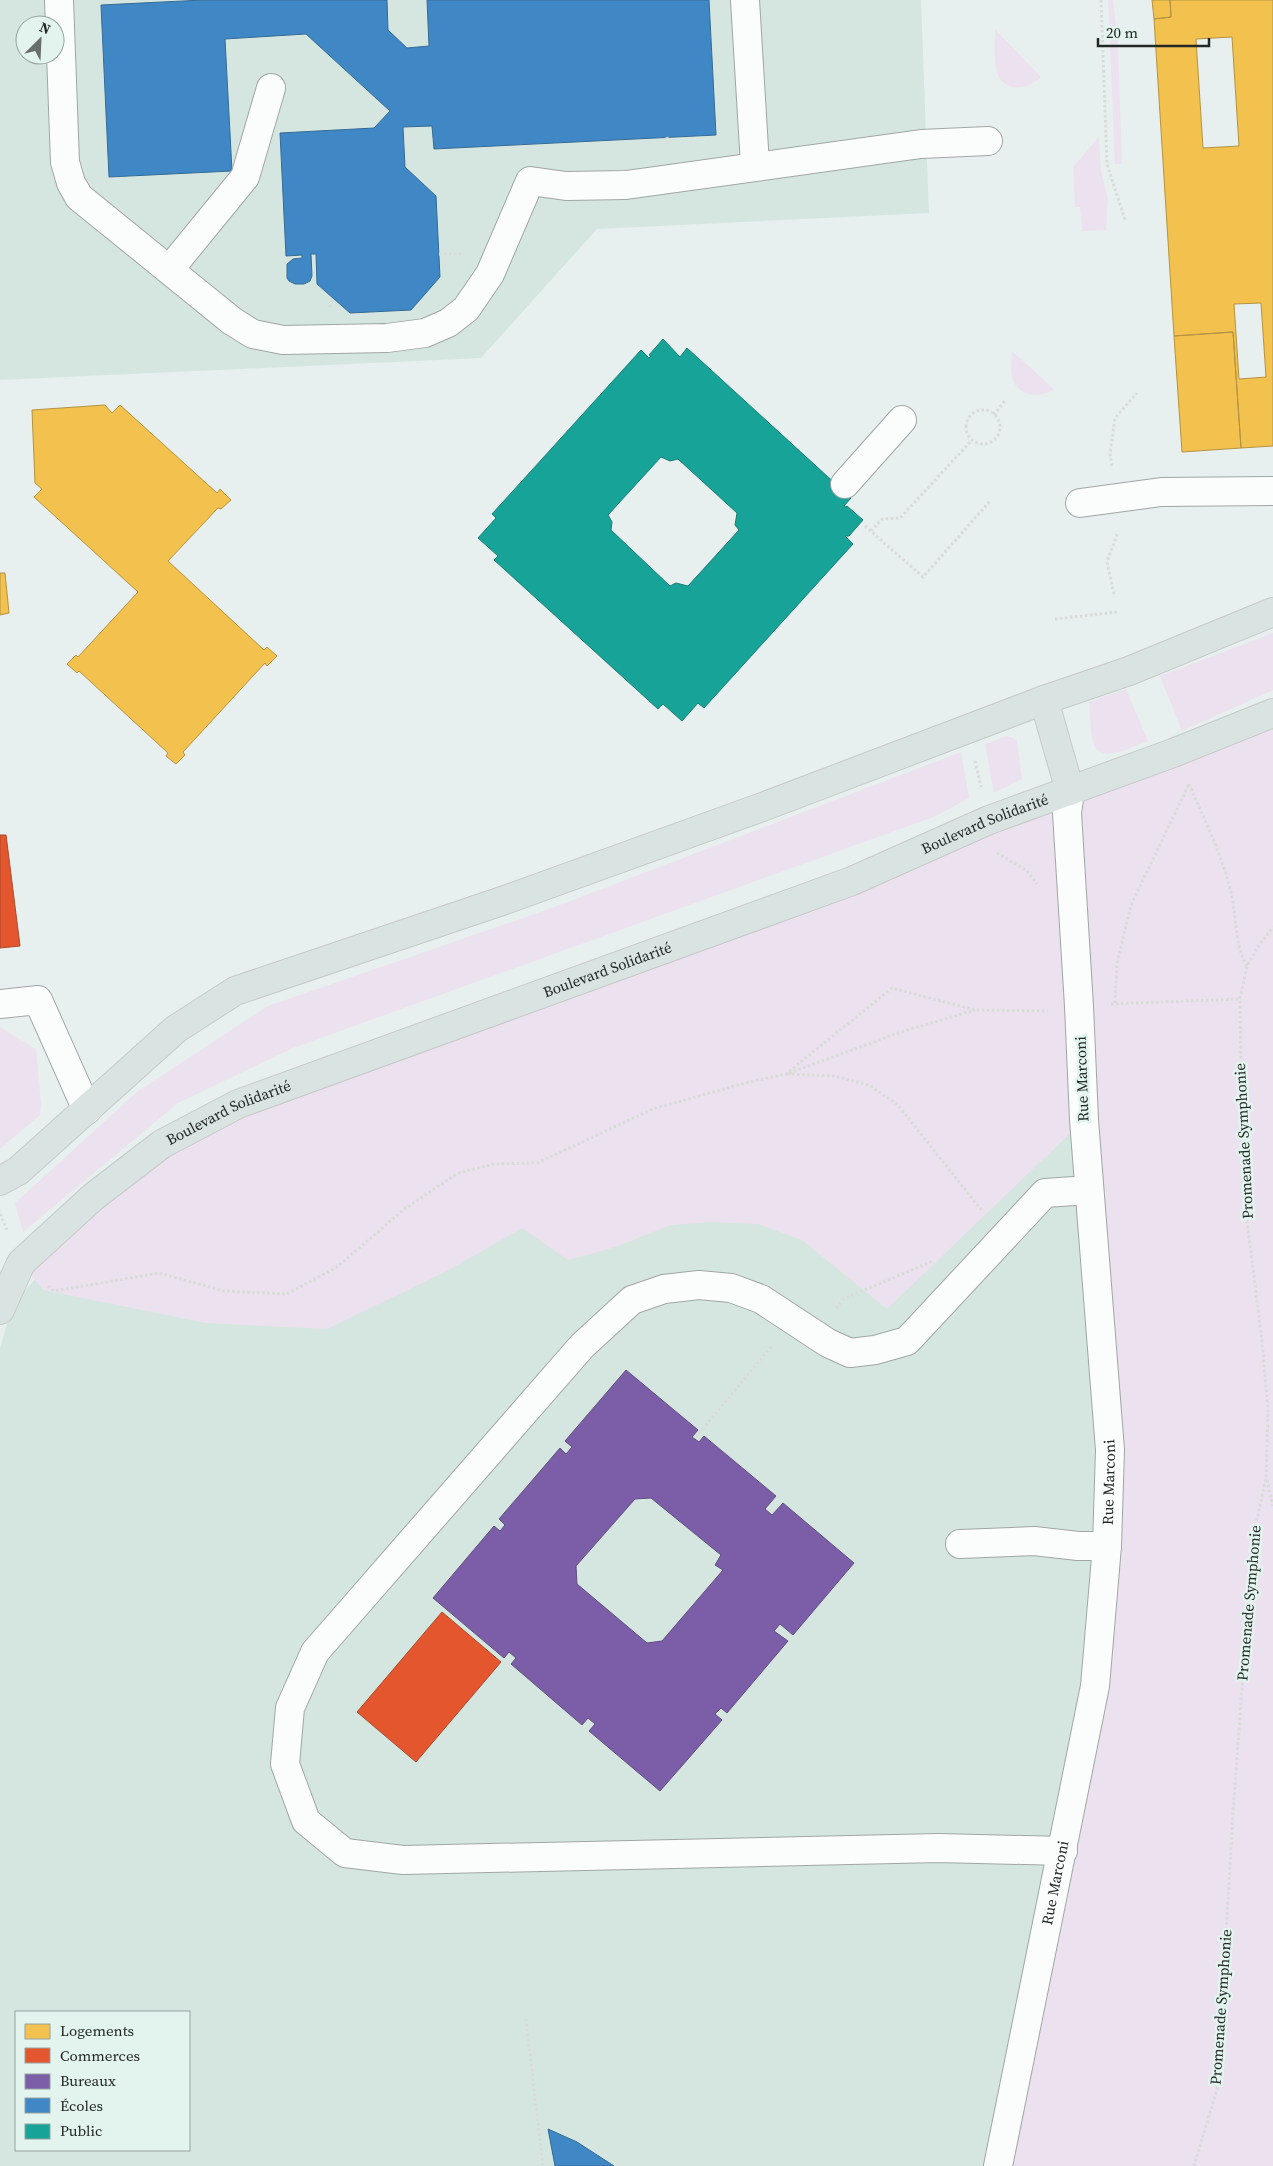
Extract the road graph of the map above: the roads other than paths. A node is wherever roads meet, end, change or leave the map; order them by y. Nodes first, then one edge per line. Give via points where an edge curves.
1 (59, 0) edge
2 (745, 0) edge
3 (271, 88) dead end
4 (988, 141) dead end
5 (755, 165) junction
6 (169, 270) junction
7 (902, 420) dead end
8 (844, 484) dead end
9 (1273, 490) edge
10 (1080, 503) dead end
11 (1273, 612) edge
12 (1044, 700) junction
13 (1273, 713) edge
14 (1070, 790) junction
15 (0, 1004) edge
16 (87, 1110) junction
17 (0, 1181) edge
18 (1090, 1190) junction
19 (0, 1310) edge
20 (960, 1544) dead end
21 (1107, 1546) junction
22 (1063, 1851) junction
23 (998, 2166) edge

1 - 6 street via 65,162 72,183 79,197
2 - 5 street
3 - 6 street via 244,177
4 - 5 street via 921,144
5 - 6 street via 626,185 566,186 530,181 490,274 466,309 448,323 425,333 387,338 283,340 253,334
7 - 8 street
9 - 10 street via 1161,492
11 - 12 main road
12 - 14 main road
12 - 16 main road via 511,898 235,991 176,1029
13 - 14 main road, Boulevard Solidarité
14 - 18 street, Rue Marconi via 1067,813
14 - 19 main road, Boulevard Solidarité via 988,820 852,881 238,1104 162,1144 92,1198 21,1263
15 - 16 street via 38,1000
16 - 17 main road via 18,1171
18 - 21 street, Rue Marconi via 1110,1450
18 - 22 street via 1045,1193 907,1341 875,1350 850,1353 828,1344 761,1299 731,1288 699,1285 664,1289 632,1300 582,1346 314,1652 290,1708 285,1764 306,1821 345,1853 403,1860 940,1848
20 - 21 street via 1034,1541
21 - 22 street, Rue Marconi via 1095,1686
22 - 23 street, Rue Marconi

